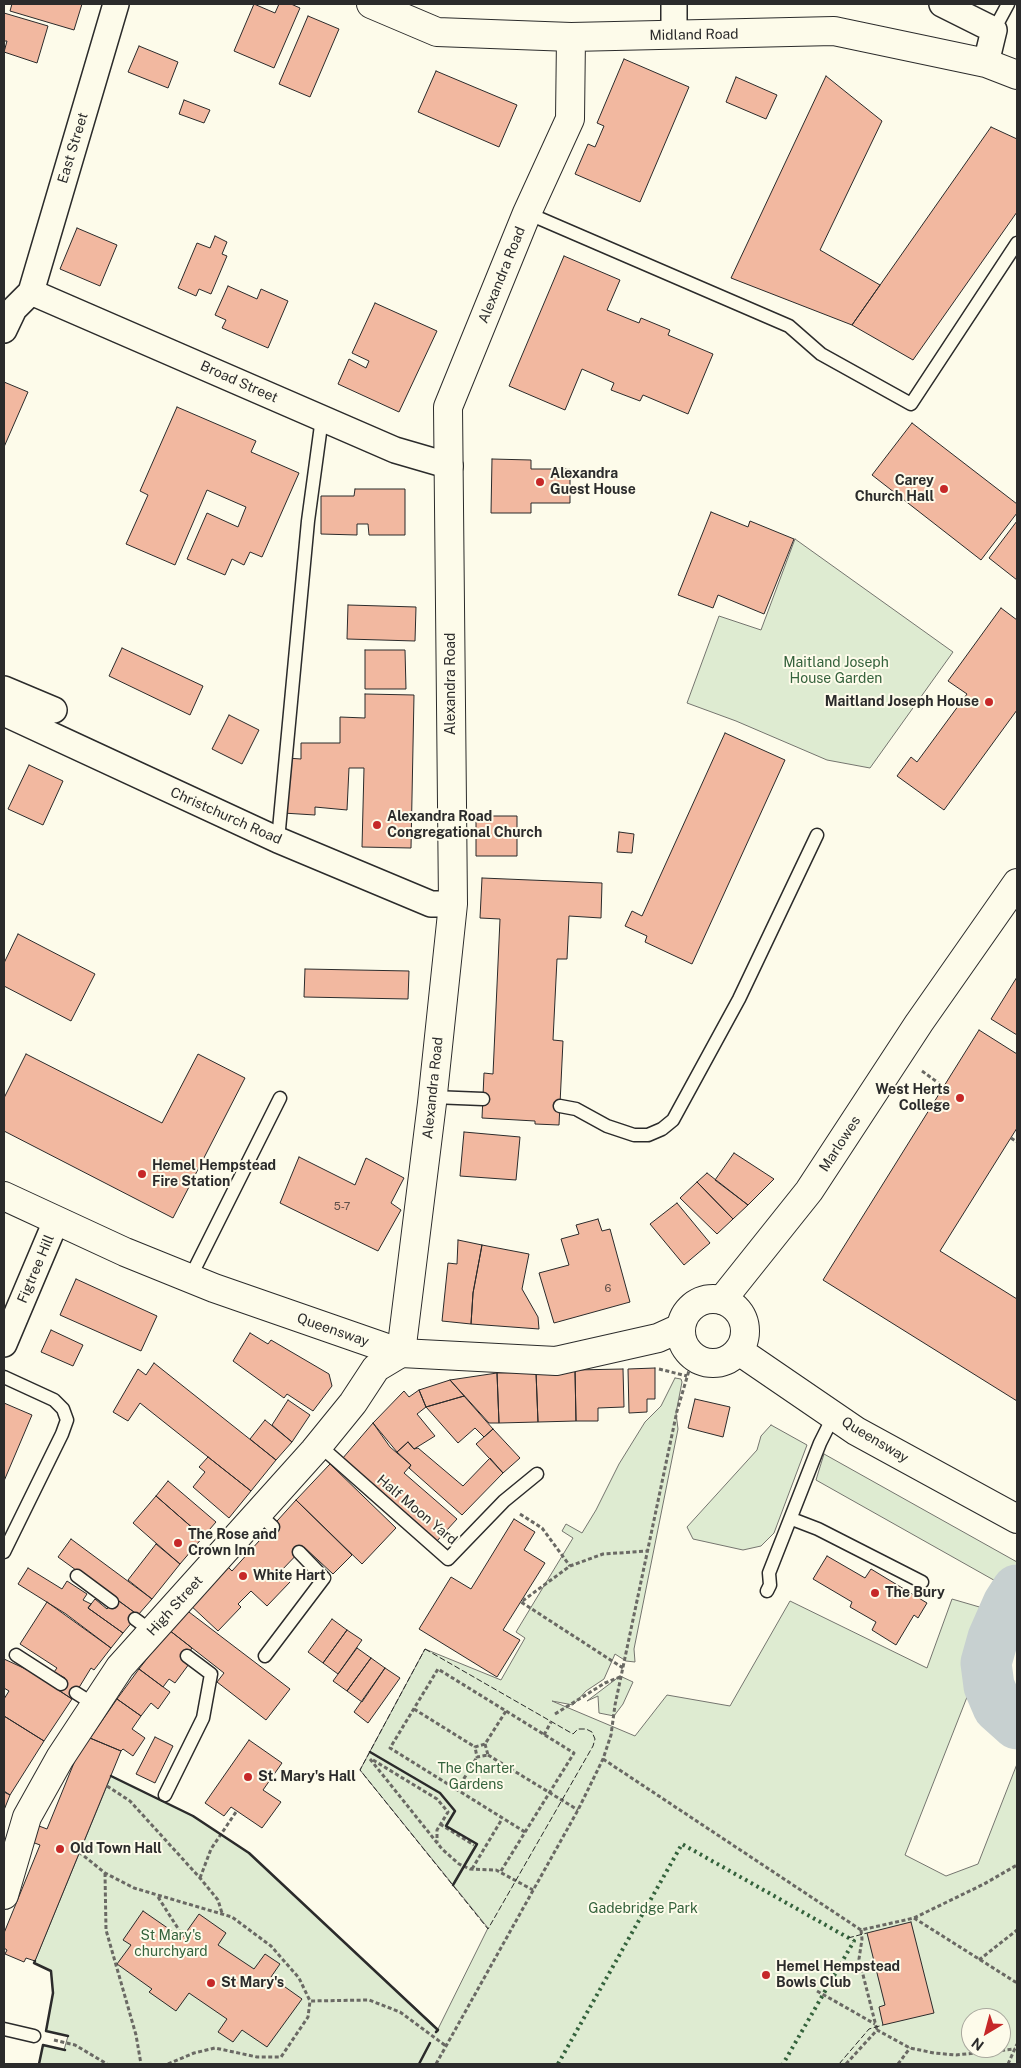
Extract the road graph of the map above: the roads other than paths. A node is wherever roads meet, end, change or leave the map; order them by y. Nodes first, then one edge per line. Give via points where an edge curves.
1 (116, 4) edge
2 (371, 4) edge
3 (674, 4) edge
4 (942, 4) edge
5 (1008, 4) edge
6 (994, 30) junction
7 (674, 35) junction
8 (571, 37) junction
9 (986, 63) junction
10 (1017, 75) edge
11 (527, 214) junction
12 (1017, 243) edge
13 (31, 292) junction
14 (4, 330) edge
15 (322, 418) junction
16 (450, 466) junction
17 (4, 689) edge
18 (54, 710) dead end
19 (4, 713) edge
20 (817, 834) dead end
21 (278, 840) junction
22 (1017, 883) edge
23 (453, 904) junction
24 (433, 1097) junction
25 (280, 1098) dead end
26 (483, 1099) dead end
27 (560, 1106) dead end
28 (4, 1196) edge
29 (56, 1221) junction
30 (190, 1278) junction
31 (722, 1300) junction
32 (680, 1328) junction
33 (4, 1344) edge
34 (739, 1351) junction
35 (401, 1354) junction
36 (4, 1377) edge
37 (834, 1415) junction
38 (319, 1445) junction
39 (537, 1474) dead end
40 (792, 1519) junction
41 (1017, 1519) edge
42 (4, 1552) edge
43 (299, 1552) dead end
44 (77, 1576) dead end
45 (922, 1582) dead end
46 (767, 1591) dead end
47 (112, 1602) dead end
48 (16, 1655) dead end
49 (187, 1656) dead end
50 (265, 1656) dead end
51 (61, 1684) dead end
52 (165, 1795) dead end
53 (4, 1895) edge
54 (4, 2029) edge
55 (39, 2037) road end

1 - 13 street, East Street
2 - 8 street, Midland Road via 437,32
3 - 7 street
4 - 6 street
5 - 6 lane
6 - 9 street
7 - 8 street, Midland Road
7 - 9 street, Midland Road via 834,31
8 - 11 street, Alexandra Road via 570,119
9 - 10 street, Midland Road
11 - 12 lane via 789,326 821,354 911,404
11 - 16 street, Alexandra Road via 448,407
13 - 14 street via 14,308
13 - 15 street, Broad Street
15 - 16 street, Broad Street via 395,450
15 - 21 lane via 308,521
16 - 23 street, Alexandra Road
17 - 18 street
19 - 21 street, Christchurch Road
20 - 27 lane via 739,999 674,1120 648,1135 634,1135 607,1126 576,1109
21 - 23 street, Christchurch Road via 431,904
22 - 31 street, Marlowes via 919,1023 810,1191
23 - 24 street, Alexandra Road
24 - 26 lane
24 - 35 street, Alexandra Road
25 - 30 lane
28 - 29 street, Queensway
29 - 30 street, Queensway
29 - 33 street, Figtree Hill
30 - 35 street, Queensway
31 - 32 street via 703,1300 695,1304
31 - 34 street via 737,1310 745,1325
32 - 34 street via 690,1367 701,1361 717,1363
32 - 35 street, Queensway via 658,1338 556,1361
34 - 37 street, Queensway
35 - 38 street, High Street via 376,1368
36 - 42 lane via 54,1400 64,1409 67,1420
37 - 40 lane
37 - 41 street, Queensway via 856,1432
38 - 39 lane, Half Moon Yard via 448,1559 504,1501
38 - 53 street, High Street via 266,1520 150,1629 120,1667 85,1699 60,1758 28,1818
40 - 45 lane
40 - 46 lane via 769,1573
43 - 50 lane via 324,1578
44 - 47 lane
48 - 51 lane
49 - 52 lane via 211,1674 203,1718
54 - 55 lane

